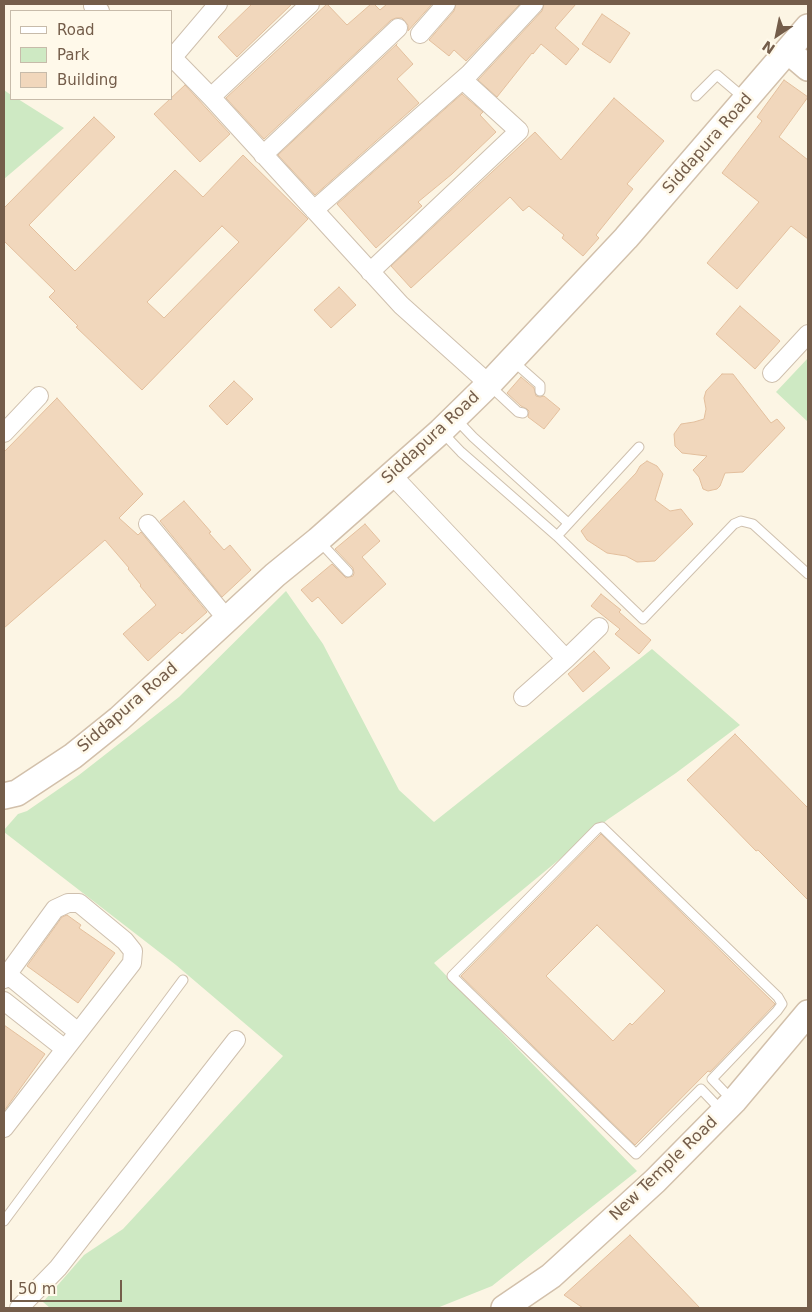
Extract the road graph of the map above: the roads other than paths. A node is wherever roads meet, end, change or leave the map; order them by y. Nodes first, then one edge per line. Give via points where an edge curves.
1 (218, 4) edge
2 (310, 4) edge
3 (446, 4) edge
4 (534, 4) edge
5 (808, 27) edge
6 (398, 28) dead end
7 (420, 34) dead end
8 (788, 52) junction
9 (172, 57) edge
10 (808, 68) edge
11 (463, 80) junction
12 (696, 96) dead end
13 (211, 98) junction
14 (746, 100) junction
15 (263, 154) junction
16 (314, 210) junction
17 (370, 272) junction
18 (808, 334) edge
19 (512, 360) junction
20 (772, 373) dead end
21 (489, 384) junction
22 (540, 391) dead end
23 (39, 396) dead end
24 (523, 413) dead end
25 (448, 424) junction
26 (4, 433) edge
27 (639, 448) dead end
28 (392, 475) junction
29 (568, 523) junction
30 (148, 524) dead end
31 (557, 536) junction
32 (318, 540) junction
33 (348, 572) dead end
34 (808, 574) edge
35 (227, 619) junction
36 (599, 627) dead end
37 (566, 660) junction
38 (523, 697) dead end
39 (4, 796) edge
40 (5, 976) edge
41 (183, 980) dead end
42 (4, 1001) edge
43 (808, 1013) edge
44 (78, 1032) junction
45 (236, 1040) dead end
46 (65, 1049) junction
47 (728, 1107) junction
48 (4, 1128) edge
49 (4, 1221) edge
50 (19, 1308) edge
51 (504, 1308) edge

1 - 9 street
2 - 13 street
3 - 7 street
4 - 11 street
5 - 8 street, Siddapura Road
6 - 15 street
8 - 10 street
8 - 14 street, Siddapura Road
9 - 13 street
11 - 16 street
11 - 17 street via 519,131
12 - 14 lane via 717,75
13 - 15 street
14 - 19 street, Siddapura Road via 626,238
15 - 16 street
16 - 17 street
17 - 21 street via 401,305
18 - 20 street
19 - 21 street, Siddapura Road
19 - 22 lane via 540,385
21 - 24 lane
21 - 25 street, Siddapura Road
23 - 26 street
25 - 28 street, Siddapura Road
25 - 29 lane via 473,437
25 - 31 lane via 461,452
27 - 29 lane
28 - 32 street, Siddapura Road
28 - 37 street
29 - 31 lane
30 - 35 street
31 - 34 lane via 643,619 734,524 741,521 753,524
32 - 33 lane
32 - 35 street, Siddapura Road
35 - 39 street, Siddapura Road via 119,719 73,756 17,793
36 - 37 street
37 - 38 street
40 - 44 street
40 - 44 street via 55,909 68,903 79,903 134,951 132,963
41 - 49 lane
42 - 46 street
43 - 47 street, New Temple Road
44 - 46 street
45 - 50 street via 58,1268
46 - 48 street
47 - 47 lane via 712,1079 782,1004 602,827 598,828 452,976 636,1154 701,1089
47 - 51 street, New Temple Road via 655,1181 551,1276

